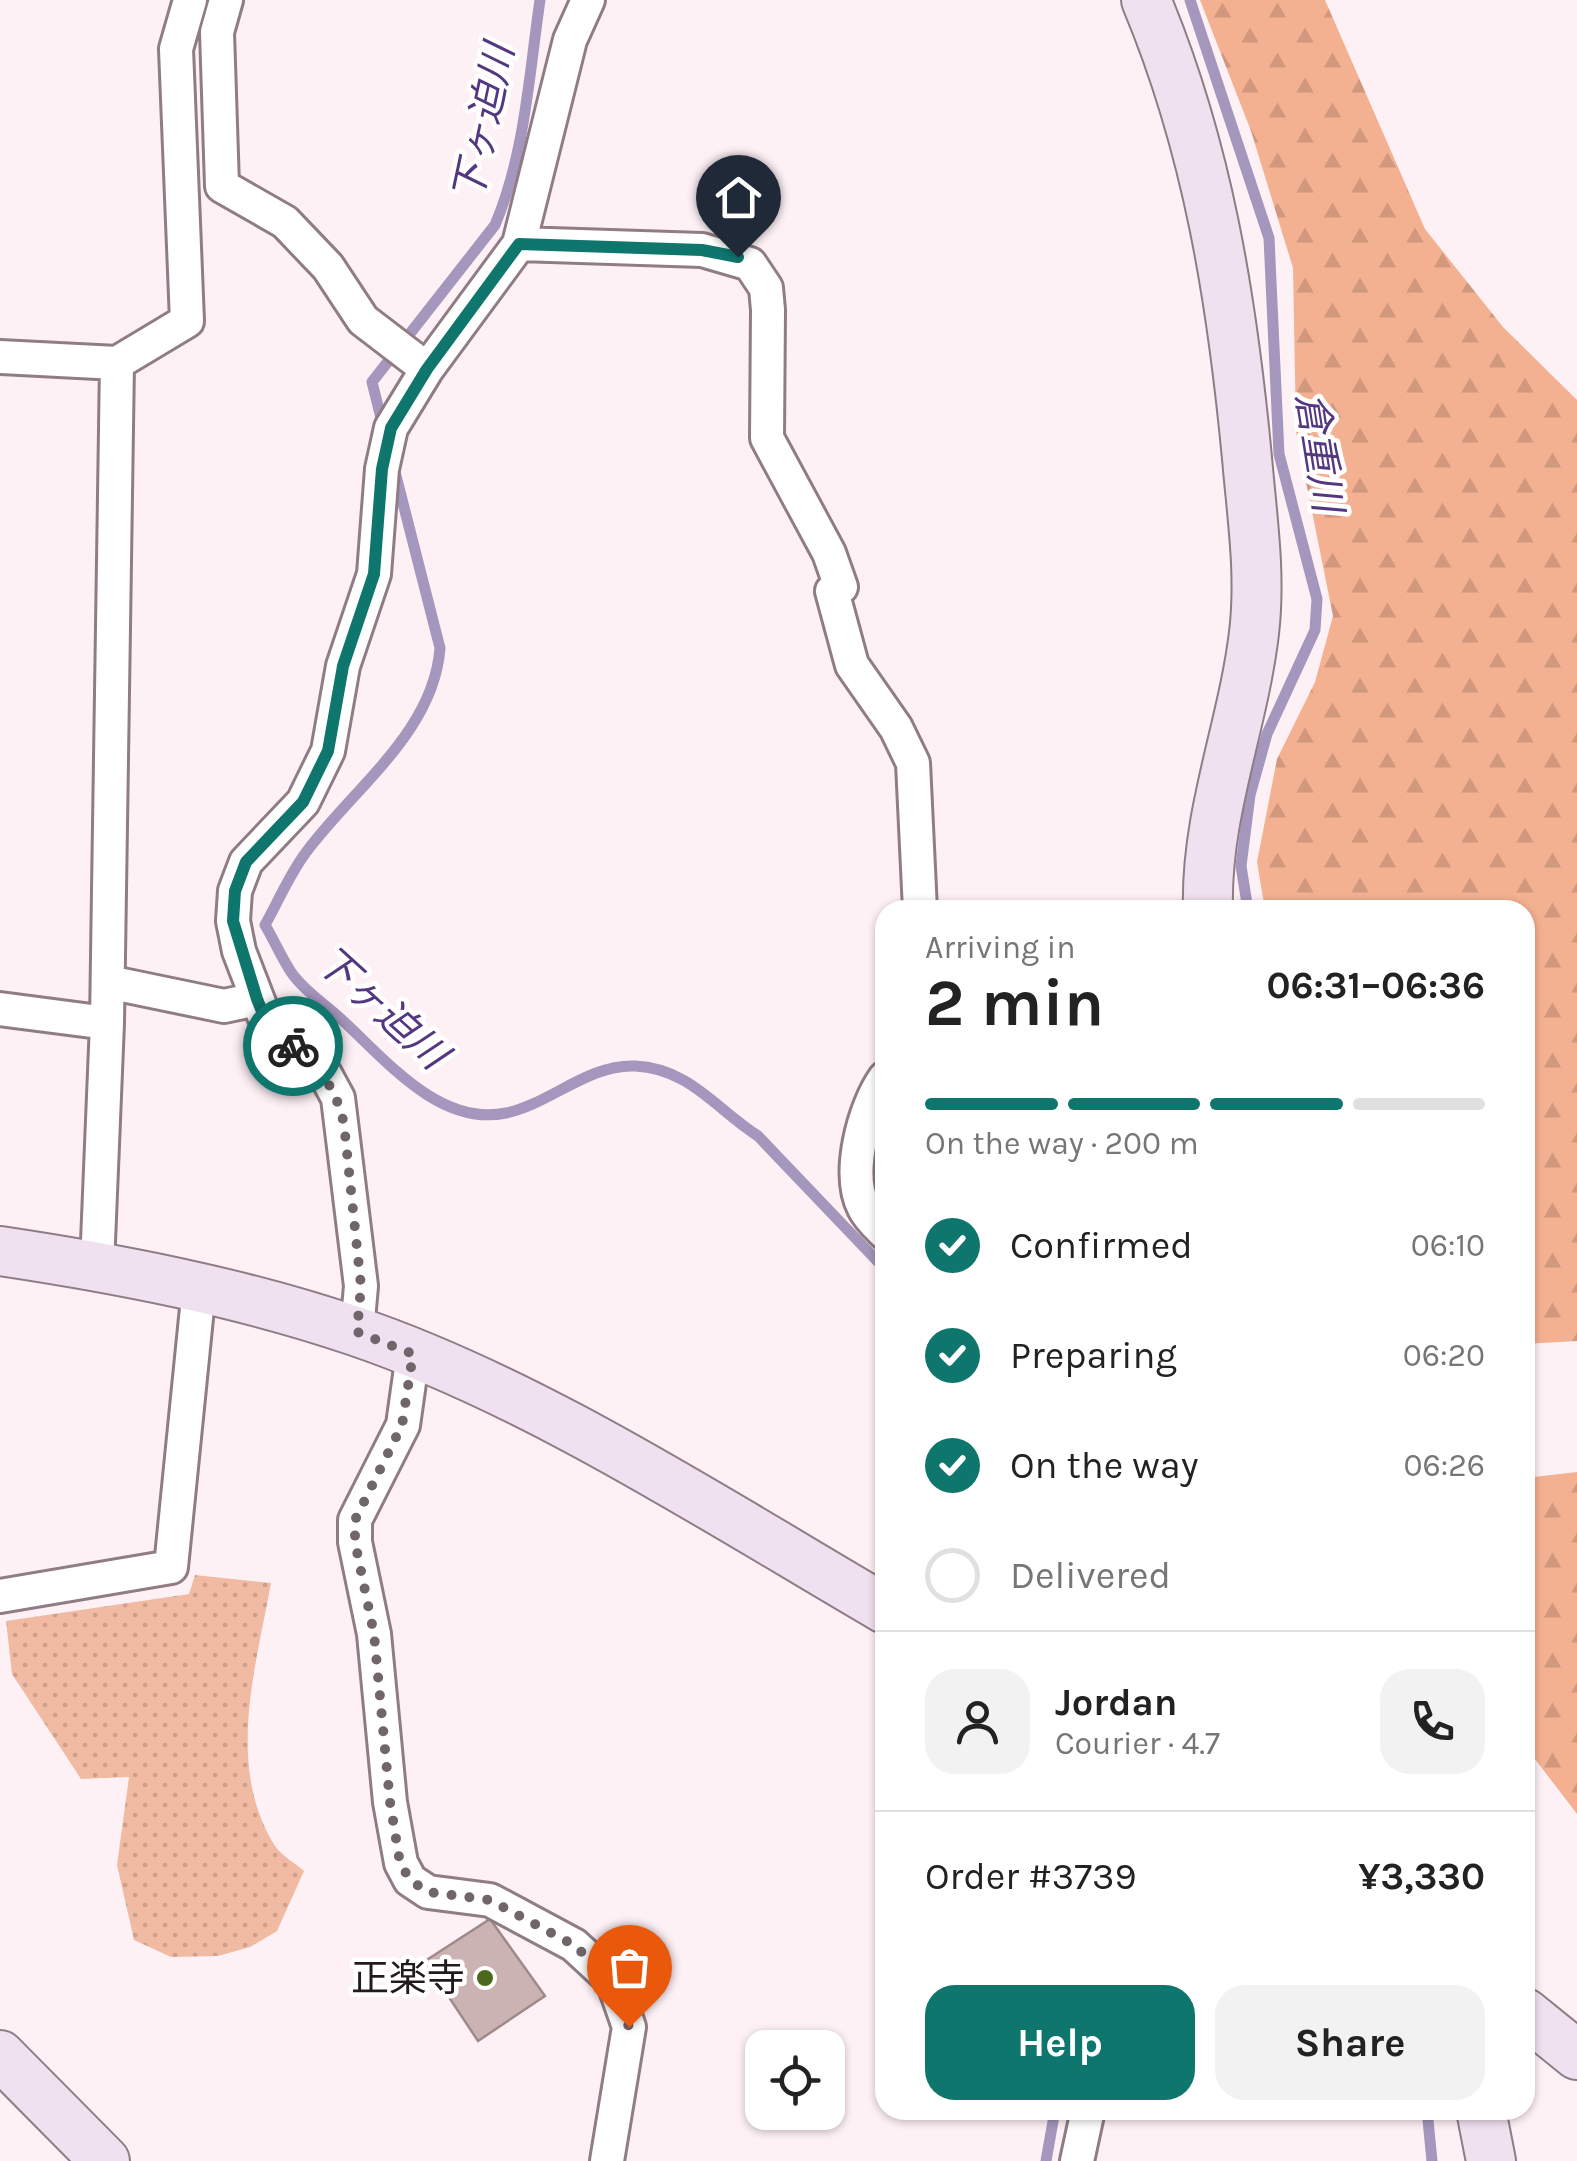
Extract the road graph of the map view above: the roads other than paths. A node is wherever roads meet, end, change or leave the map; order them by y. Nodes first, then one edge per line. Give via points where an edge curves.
1 (190, 0) edge
2 (226, 0) edge
3 (588, 0) edge
4 (1146, 0) edge
5 (519, 244) junction
6 (0, 357) edge
7 (117, 363) junction
8 (424, 366) junction
9 (920, 900) edge
10 (1209, 900) edge
11 (108, 982) junction
12 (257, 999) junction
13 (0, 1009) edge
14 (107, 1023) junction
15 (875, 1095) edge
16 (875, 1221) edge
17 (0, 1250) edge
18 (97, 1266) junction
19 (199, 1288) junction
20 (357, 1332) junction
21 (413, 1354) junction
22 (0, 1596) edge
23 (875, 1603) edge
24 (1535, 2021) edge
25 (0, 2055) edge
26 (1577, 2056) edge
27 (1086, 2120) edge
28 (1483, 2120) edge
29 (105, 2161) edge
30 (607, 2161) edge
31 (1078, 2161) edge
32 (1491, 2161) edge

1 - 7 street via 176,49 187,320
2 - 8 street via 217,32 222,186 284,222 373,328
3 - 5 street via 570,40
4 - 10 street via 1192,129 1218,228 1257,557 1254,634 1220,792
5 - 8 street
5 - 9 street via 702,250 738,257 760,275 768,310 767,438 829,553 852,665 913,763
6 - 7 street
7 - 11 street
8 - 12 street via 391,428 374,574 343,666 328,751 303,802 246,862 235,891 233,921
11 - 12 street via 212,1005
11 - 14 street
12 - 20 street via 266,1021 325,1074 338,1098 361,1286
13 - 14 street
14 - 18 street
15 - 16 street via 864,1113 858,1186 862,1206
17 - 18 street
18 - 19 street
19 - 20 street
19 - 22 street via 170,1567
20 - 21 street
21 - 23 street via 583,1436
21 - 30 street via 402,1425 355,1520 400,1863 428,1892 490,1900 574,1945 613,1981 629,2027
24 - 26 street
25 - 29 street
27 - 31 street
28 - 32 street

